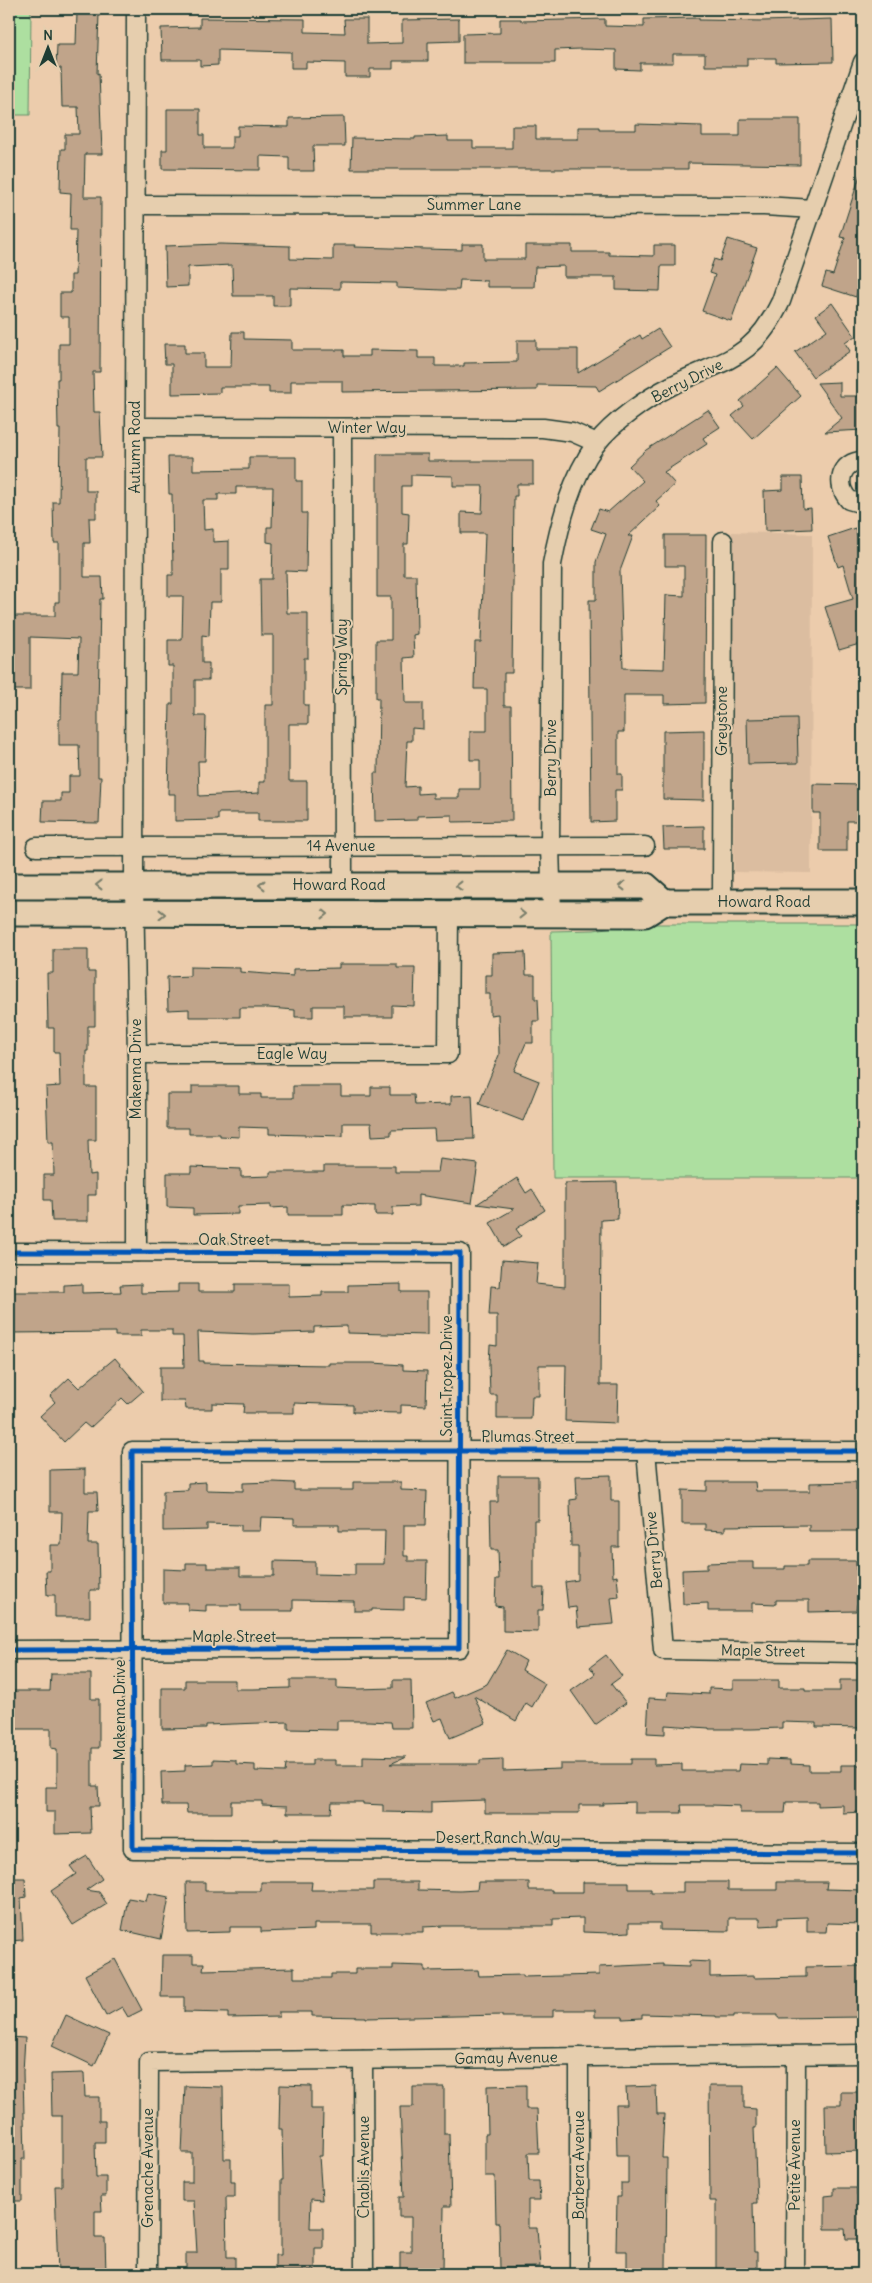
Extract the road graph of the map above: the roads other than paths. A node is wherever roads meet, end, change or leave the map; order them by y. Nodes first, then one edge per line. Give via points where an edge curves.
1 (136, 9) edge
2 (863, 62) edge
3 (136, 205) junction
4 (813, 210) junction
5 (135, 427) junction
6 (342, 428) junction
7 (597, 444) junction
8 (863, 461) edge
9 (863, 504) edge
10 (723, 540) dead end
11 (343, 846) junction
12 (550, 846) junction
13 (646, 846) dead end
14 (36, 847) dead end
15 (134, 847) junction
16 (134, 885) junction
17 (342, 885) junction
18 (9, 886) edge
19 (551, 886) junction
20 (664, 902) junction
21 (722, 902) junction
22 (863, 902) edge
23 (449, 913) junction
24 (9, 914) edge
25 (134, 914) junction
26 (552, 914) junction
27 (137, 1054) junction
28 (9, 1252) edge
29 (137, 1252) junction
30 (460, 1254) joint
31 (459, 1450) junction
32 (646, 1450) junction
33 (863, 1450) edge
34 (132, 1451) joint
35 (459, 1648) joint
36 (9, 1650) edge
37 (132, 1650) junction
38 (663, 1650) joint
39 (863, 1653) edge
40 (132, 1849) joint
41 (863, 1853) edge
42 (863, 2054) edge
43 (796, 2055) junction
44 (579, 2056) junction
45 (363, 2060) junction
46 (149, 2062) joint
47 (148, 2274) edge
48 (364, 2274) edge
49 (579, 2274) edge
50 (795, 2274) edge

1 - 3 street, Autumn Road
2 - 4 street, Berry Drive
3 - 4 street, Summer Lane via 764,206
3 - 5 street, Autumn Road
4 - 7 street, Berry Drive via 781,301 762,335 747,350 670,386 629,413
5 - 6 street, Winter Way
5 - 15 street, Autumn Road
6 - 7 street, Winter Way via 543,428 572,432
6 - 11 street, Spring Way
7 - 12 street, Berry Drive via 579,475 561,519 552,564
8 - 9 street via 846,467 840,480 849,500
10 - 21 street, Greystone
11 - 12 street, 14 Avenue
11 - 15 street, 14 Avenue
11 - 17 street, Spring Way
12 - 13 street, 14 Avenue
12 - 19 street, Berry Drive
14 - 15 street, 14 Avenue
15 - 16 street, Autumn Road
17 -> 16 main road, Howard Road
16 -> 18 main road, Howard Road
16 - 25 street, Makenna Drive
19 -> 17 main road, Howard Road
20 -> 19 main road, Howard Road via 646,886
19 - 26 street, Berry Drive
20 - 21 main road, Howard Road
20 - 26 main road, Howard Road via 645,914
21 - 22 main road, Howard Road
25 -> 23 main road, Howard Road
23 -> 26 main road, Howard Road
23 - 27 street, Eagle Way via 448,1054
24 - 25 main road, Howard Road
25 - 27 street, Makenna Drive
27 - 29 street, Makenna Drive
28 - 29 street, Oak Street
29 - 30 street, Oak Street
30 - 31 street, Saint Tropez Drive
31 - 32 street, Plumas Street
31 - 34 street, Plumas Street
31 - 35 street, Saint Tropez Drive
32 - 33 street, Plumas Street
32 - 38 street, Berry Drive
34 - 37 street, Makenna Drive
35 - 37 street, Maple Street
36 - 37 street, Maple Street
37 - 40 street, Makenna Drive
38 - 39 street, Maple Street
40 - 41 street, Desert Ranch Way
42 - 43 street, Gamay Avenue
43 - 44 street, Gamay Avenue
43 - 50 street, Petite Avenue
44 - 45 street, Gamay Avenue
44 - 49 street, Barbera Avenue
45 - 46 street, Gamay Avenue
45 - 48 street, Chablis Avenue
46 - 47 street, Grenache Avenue

